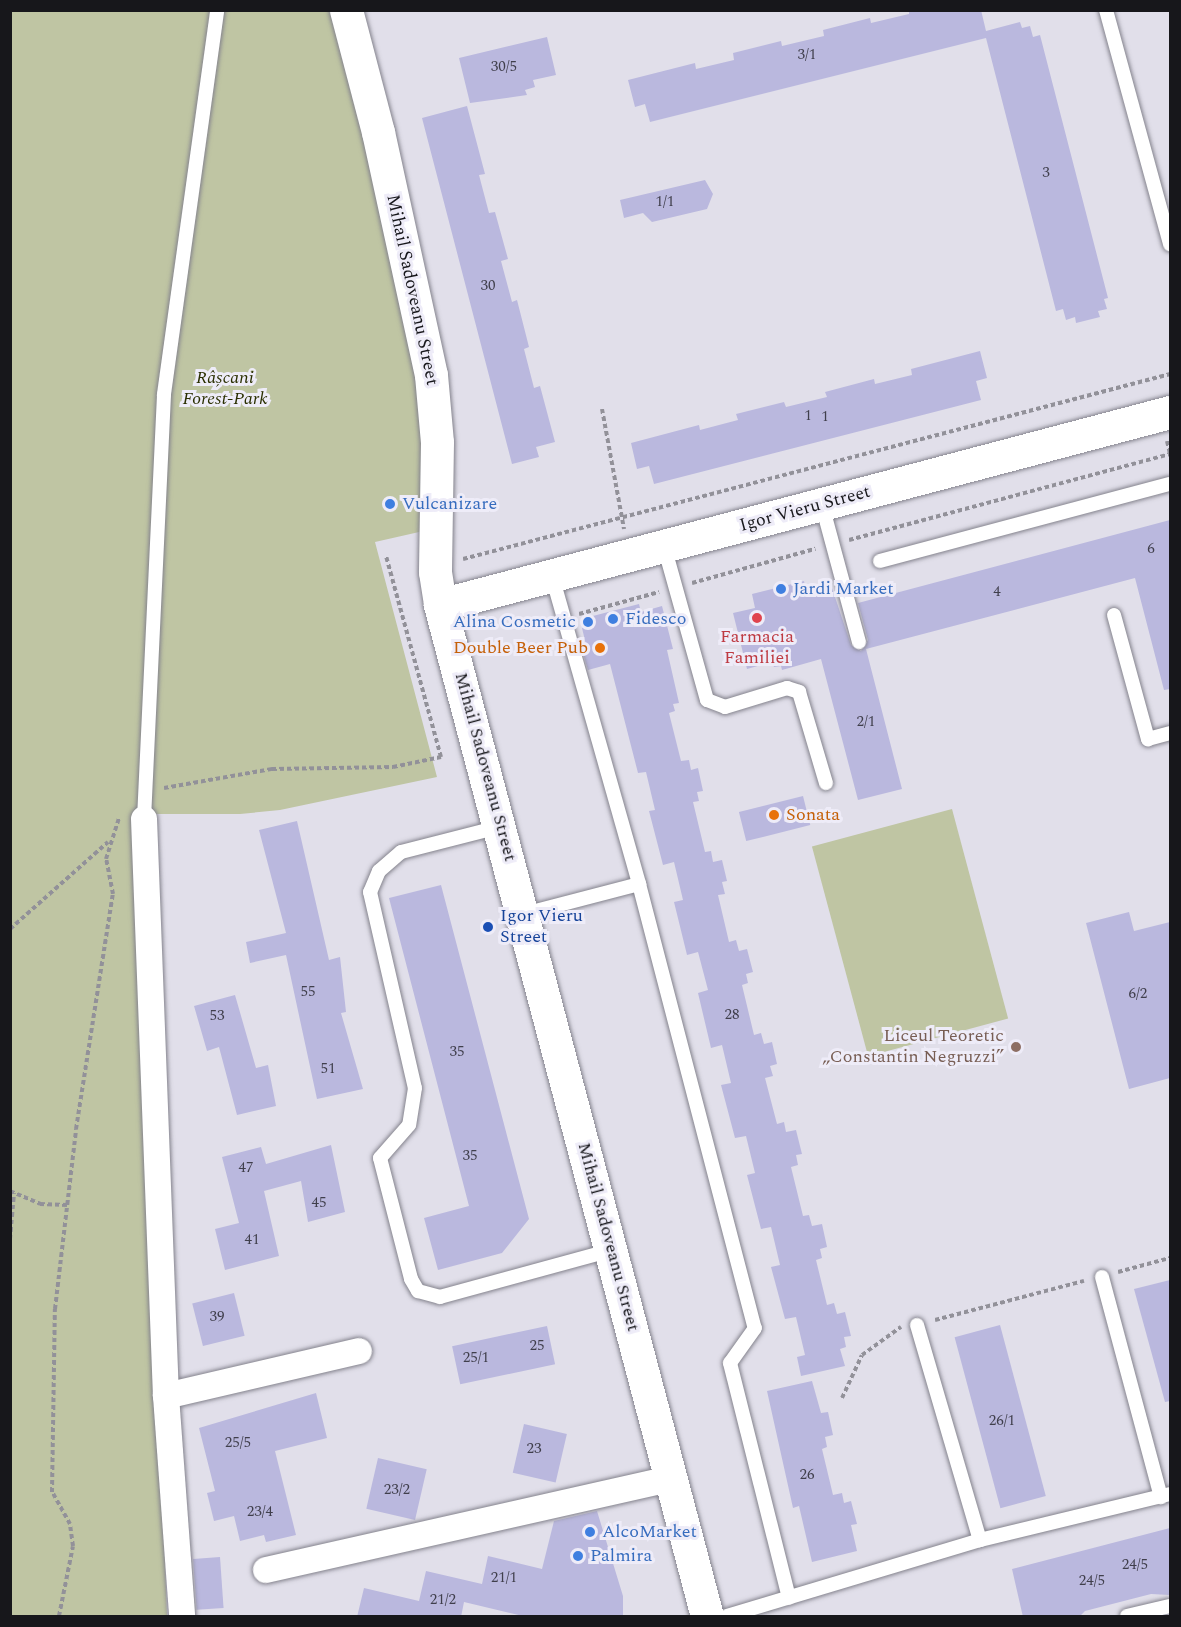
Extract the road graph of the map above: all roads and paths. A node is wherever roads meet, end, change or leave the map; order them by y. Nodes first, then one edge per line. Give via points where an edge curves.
1 (217, 10) edge
2 (346, 10) edge
3 (1106, 10) edge
4 (1170, 244) edge
5 (1170, 374) edge
6 (602, 408) dead end
7 (1170, 412) edge
8 (1170, 484) edge
9 (822, 505) junction
10 (622, 518) junction
11 (664, 546) junction
12 (631, 555) junction
13 (386, 556) dead end
14 (463, 559) dead end
15 (880, 561) dead end
16 (552, 576) junction
17 (440, 605) junction
18 (1114, 615) dead end
19 (858, 642) dead end
20 (1170, 733) edge
21 (826, 783) dead end
22 (144, 808) junction
23 (501, 827) junction
24 (110, 841) junction
25 (639, 884) junction
26 (524, 914) junction
27 (10, 929) edge
28 (12, 1192) edge
29 (67, 1205) junction
30 (10, 1239) edge
31 (612, 1250) junction
32 (1170, 1258) edge
33 (1102, 1276) junction
34 (917, 1325) junction
35 (359, 1351) dead end
36 (166, 1396) junction
37 (842, 1398) dead end
38 (672, 1479) junction
39 (1166, 1495) edge
40 (980, 1540) junction
41 (266, 1570) dead end
42 (789, 1598) junction
43 (1170, 1606) edge
44 (59, 1617) edge
45 (182, 1617) edge
46 (707, 1617) edge
47 (727, 1617) edge
48 (1127, 1617) edge

1 - 22 lane via 164,394
2 - 17 main road, Mihail Sadoveanu Street via 378,132 431,375 437,442 435,572
3 - 4 lane
5 - 10 path
6 - 10 path
7 - 9 main road, Igor Vieru Street
8 - 15 lane
9 - 11 main road, Igor Vieru Street
9 - 19 lane
10 - 12 path
10 - 14 path
11 - 12 main road, Igor Vieru Street
11 - 21 lane via 707,700 725,706 787,688 799,692
12 - 16 main road, Igor Vieru Street
13 - 22 path via 441,757 393,767 272,769 158,789
16 - 17 main road, Igor Vieru Street
16 - 25 lane
17 - 23 main road, Mihail Sadoveanu Street
18 - 20 lane via 1148,739
22 - 24 path via 124,811
22 - 36 street
23 - 26 main road, Mihail Sadoveanu Street
23 - 31 lane via 401,852 379,871 370,892 415,1088 409,1125 380,1158 411,1279 418,1291 440,1297
24 - 27 path
24 - 29 path via 106,859 112,894
25 - 26 lane
25 - 42 lane via 755,1328 730,1363
26 - 31 main road, Mihail Sadoveanu Street
28 - 29 path via 40,1204
28 - 30 path
29 - 44 path via 55,1309 52,1492 70,1524 73,1546
31 - 38 main road, Mihail Sadoveanu Street
32 - 33 path
33 - 34 path
33 - 39 lane
34 - 37 path via 898,1328 862,1355
34 - 40 lane
35 - 36 street
36 - 45 street
38 - 41 street
38 - 46 main road, Mihail Sadoveanu Street
39 - 40 lane
40 - 42 lane
42 - 47 lane
43 - 48 lane

